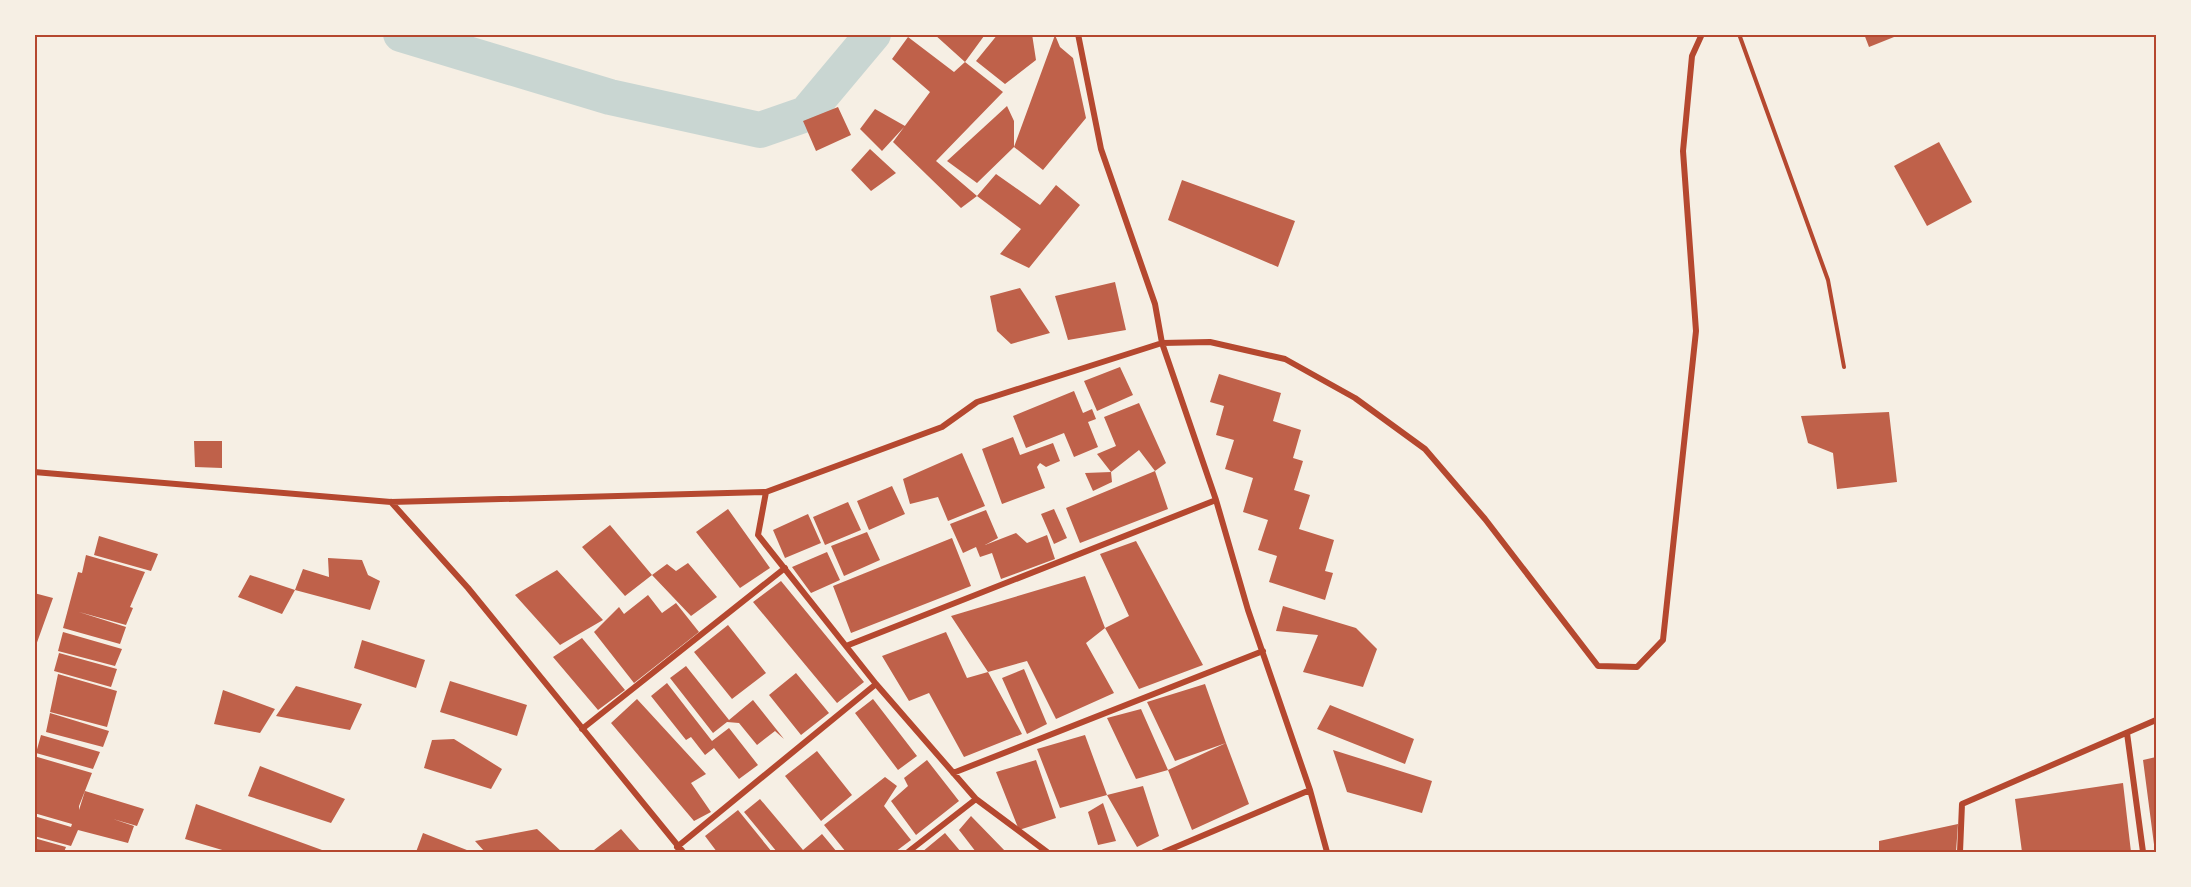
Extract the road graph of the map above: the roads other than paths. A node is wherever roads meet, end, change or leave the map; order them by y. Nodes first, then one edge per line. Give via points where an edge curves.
1 (1078, 34) edge
2 (1702, 34) edge
3 (1162, 343) junction
4 (34, 472) edge
5 (766, 492) junction
6 (1216, 500) junction
7 (391, 501) junction
8 (785, 568) junction
9 (846, 646) junction
10 (1263, 651) junction
11 (876, 684) junction
12 (2157, 720) edge
13 (582, 729) junction
14 (2127, 733) junction
15 (953, 773) junction
16 (1310, 790) junction
17 (976, 799) junction
18 (677, 846) junction
19 (683, 852) edge
20 (908, 852) edge
21 (1047, 852) edge
22 (1164, 852) edge
23 (1326, 852) edge
24 (1960, 852) edge
25 (2143, 852) edge

1 - 3 street via 1101,149 1155,304
2 - 3 street via 1692,56 1683,151 1696,331 1663,640 1637,667 1598,666 1485,519 1425,449 1354,398 1285,359 1210,342
3 - 5 street via 977,402 942,427
3 - 6 street
4 - 7 street
5 - 7 street
5 - 8 street via 758,535
6 - 9 street
6 - 10 street
7 - 13 street via 468,588
8 - 9 street
8 - 13 street
9 - 11 street
10 - 15 street
10 - 16 street
11 - 15 street
11 - 18 street
12 - 14 street
13 - 18 street
14 - 24 street via 1962,804
14 - 25 street
15 - 17 street
16 - 22 street
16 - 23 street
17 - 20 street
17 - 21 street
18 - 19 street

